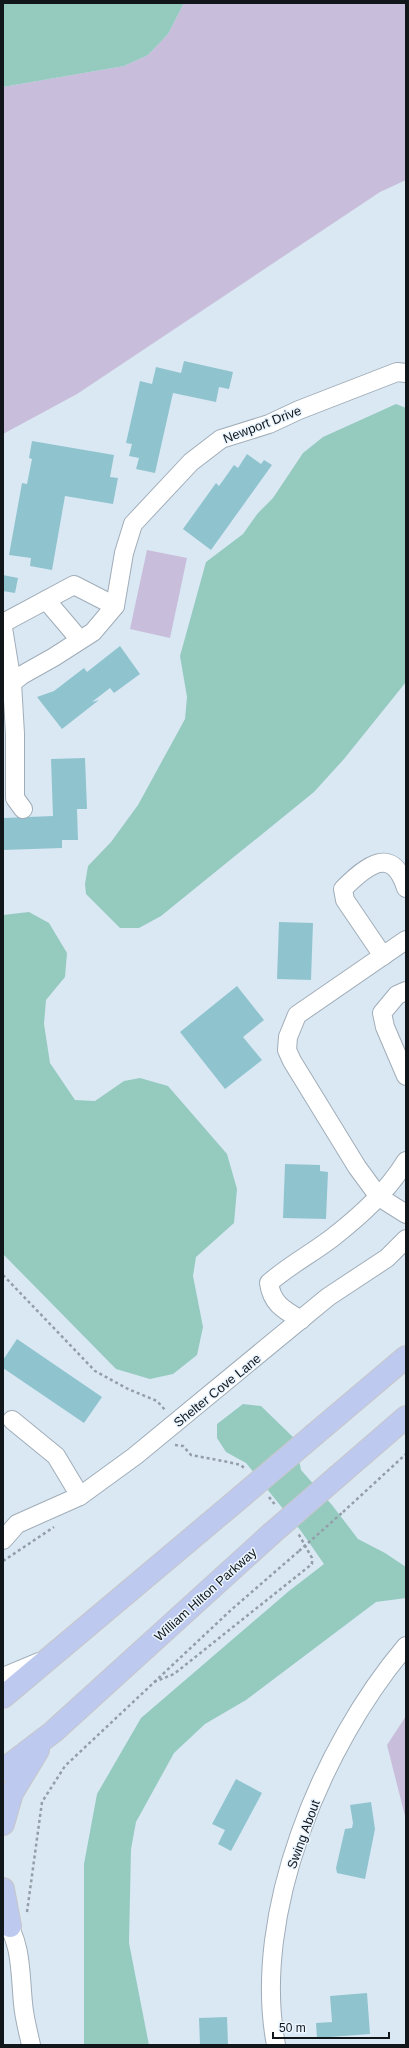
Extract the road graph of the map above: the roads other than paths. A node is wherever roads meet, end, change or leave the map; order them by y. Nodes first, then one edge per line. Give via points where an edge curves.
1 (406, 373) edge
2 (46, 600) junction
3 (114, 606) junction
4 (3, 623) edge
5 (3, 628) edge
6 (80, 640) junction
7 (12, 683) junction
8 (23, 809) dead end
9 (406, 888) edge
10 (406, 940) edge
11 (383, 956) junction
12 (406, 991) edge
13 (406, 1076) edge
14 (406, 1161) edge
15 (379, 1196) junction
16 (406, 1214) edge
17 (406, 1239) edge
18 (301, 1320) junction
19 (406, 1357) edge
20 (406, 1417) edge
21 (6, 1421) edge
22 (80, 1496) junction
23 (10, 1523) edge
24 (3, 1540) edge
25 (406, 1646) edge
26 (51, 1657) junction
27 (3, 1677) edge
28 (3, 1697) edge
29 (3, 1704) edge
30 (53, 1732) junction
31 (3, 1770) edge
32 (3, 1824) edge
33 (3, 1889) edge
34 (6, 1922) edge
35 (31, 2045) edge
36 (276, 2045) edge

1 - 3 street, Newport Drive via 397,372 270,424 221,439 191,462 133,524 124,553
2 - 3 street via 74,585
2 - 4 street
2 - 6 street
3 - 6 street, Newport Drive via 93,632
5 - 7 street
6 - 7 street, Newport Drive
7 - 8 street via 15,798
9 - 11 street via 398,868 389,862 383,862 374,864 343,889 345,900
10 - 11 street
11 - 15 street via 298,1015 288,1037 287,1050 357,1167
12 - 13 street via 397,995 382,1013 385,1027
14 - 15 street via 397,1176
15 - 16 street
15 - 18 street via 332,1238 269,1283 271,1295 283,1309
17 - 18 street, Shelter Cove Lane via 387,1258 328,1297
18 - 22 street, Shelter Cove Lane via 170,1428
19 - 26 highway, bridge
20 - 30 highway, William Hilton Parkway, bridge via 271,1534
21 - 22 street via 56,1456
22 - 23 street, Shelter Cove Lane
23 - 24 street, Shelter Cove Lane
25 - 36 street, Swing About via 361,1706 338,1747 309,1811 291,1862 282,1898 271,1971
26 - 27 street
26 - 28 highway
26 - 29 highway
30 - 31 highway, William Hilton Parkway
30 - 32 highway via 22,1774 12,1793
33 - 34 highway
34 - 35 street via 18,1950 23,2005

